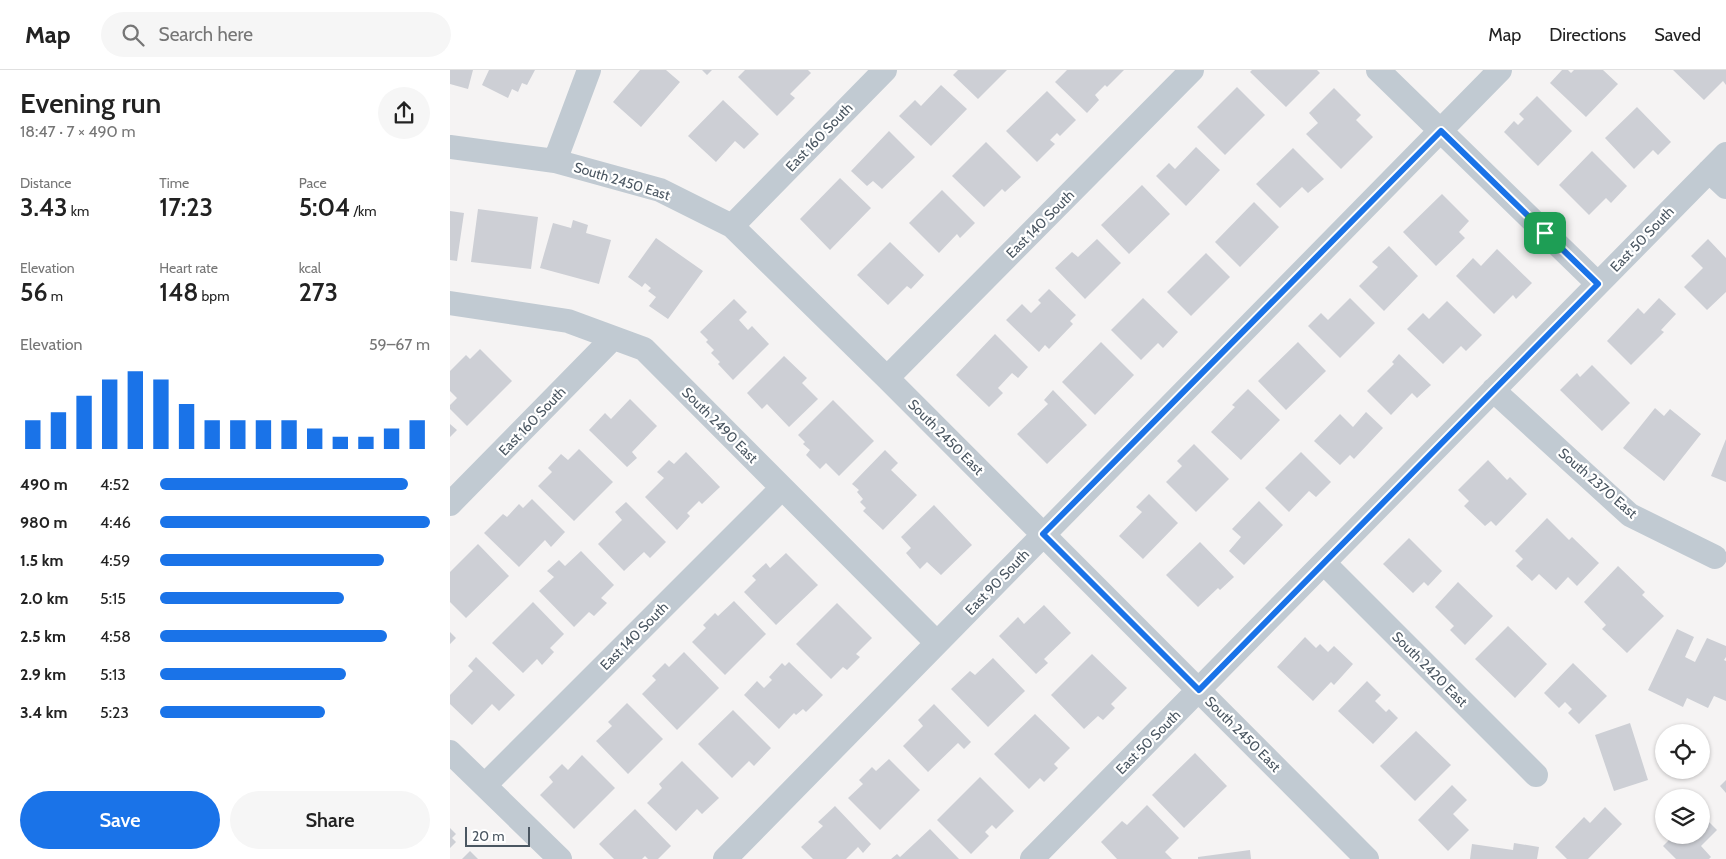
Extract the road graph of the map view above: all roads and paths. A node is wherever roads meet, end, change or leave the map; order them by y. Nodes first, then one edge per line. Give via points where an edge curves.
1 (590, 70) edge
2 (884, 70) edge
3 (1192, 70) edge
4 (1378, 70) edge
5 (1500, 70) edge
6 (1441, 131) junction
7 (450, 147) edge
8 (1726, 154) edge
9 (555, 160) junction
10 (1709, 171) junction
11 (1726, 187) edge
12 (732, 226) junction
13 (1598, 284) junction
14 (450, 303) edge
15 (613, 338) junction
16 (887, 378) junction
17 (1494, 390) junction
18 (782, 488) junction
19 (450, 504) edge
20 (1043, 534) junction
21 (1715, 557) dead end
22 (1324, 563) junction
23 (938, 643) junction
24 (1199, 690) junction
25 (450, 752) edge
26 (1536, 775) dead end
27 (485, 785) junction
28 (560, 859) edge
29 (725, 859) edge
30 (1032, 859) edge
31 (1368, 859) edge

1 - 9 street
2 - 12 street, East 160 South
3 - 16 street, East 140 South
4 - 6 street
5 - 6 street, East 90 South
6 - 13 street
6 - 20 street, East 90 South
7 - 9 street, South 2450 East
8 - 10 street, East 50 South
9 - 12 street, South 2450 East via 660,190
10 - 11 street
10 - 13 street, East 50 South
12 - 16 street, South 2450 East
13 - 17 street, East 50 South
14 - 15 street, South 2490 East via 568,321
15 - 18 street, South 2490 East via 644,349
15 - 19 street, East 160 South
16 - 20 street, South 2450 East
17 - 21 street, South 2370 East via 1630,515
17 - 22 street, East 50 South
18 - 23 street, South 2490 East
18 - 27 street, East 140 South
20 - 23 street, East 90 South
20 - 24 street, South 2450 East
22 - 24 street, East 50 South
22 - 26 street, South 2420 East
23 - 29 street, East 90 South
24 - 30 street, East 50 South
24 - 31 street, South 2450 East
25 - 27 street
27 - 28 street

